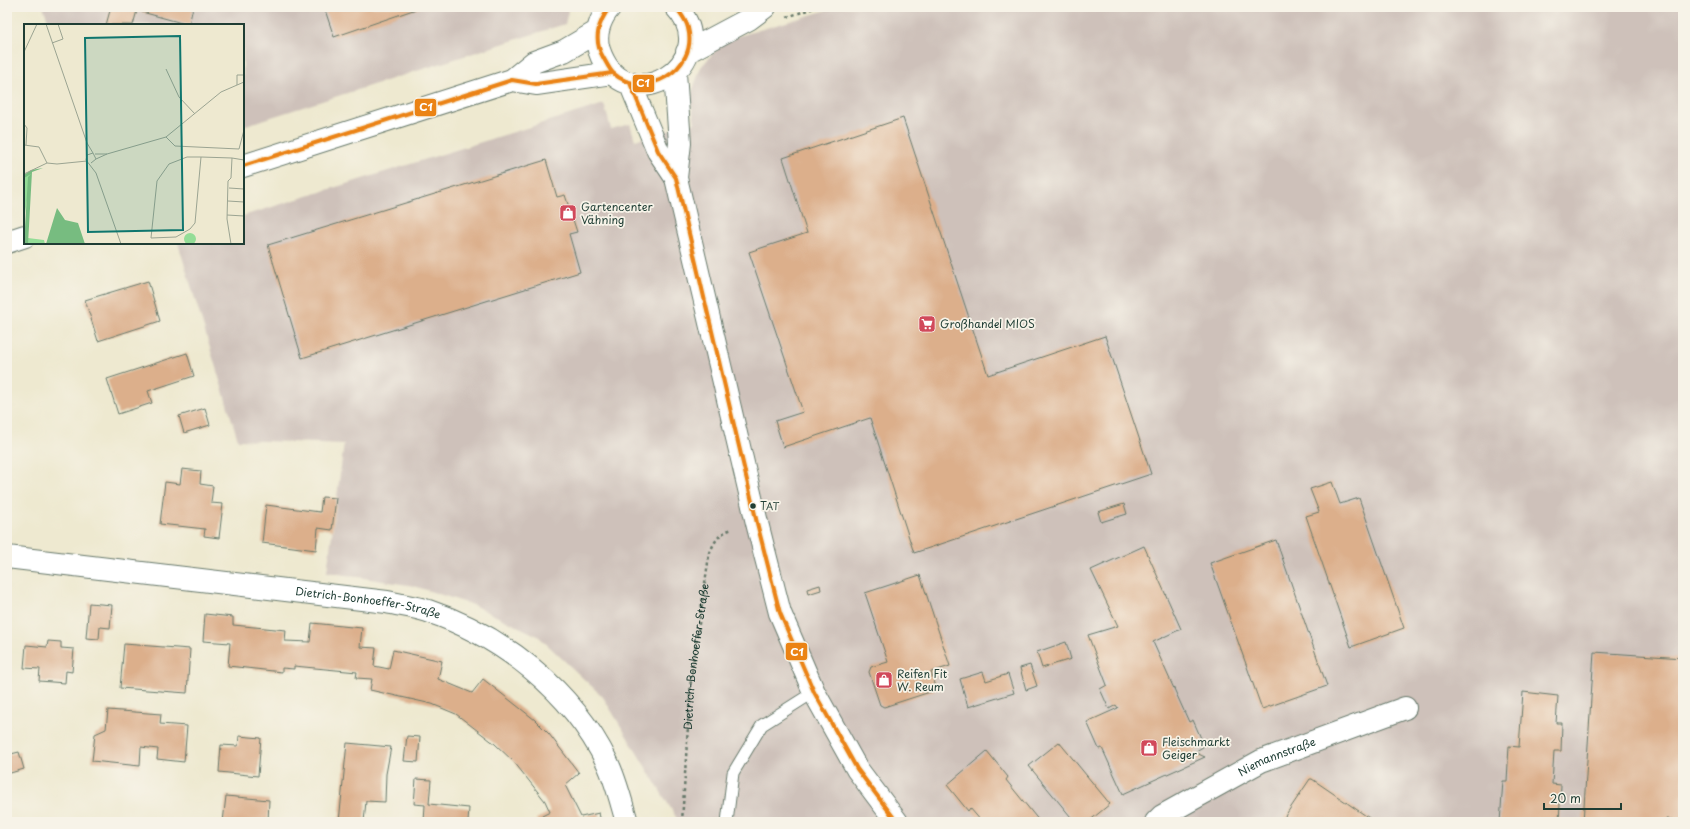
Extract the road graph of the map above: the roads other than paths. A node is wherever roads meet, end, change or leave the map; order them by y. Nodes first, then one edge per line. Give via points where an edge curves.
1 (610, 7) edge
2 (676, 7) edge
3 (765, 7) edge
4 (598, 31) junction
5 (687, 52) junction
6 (675, 73) junction
7 (621, 78) junction
8 (512, 80) junction
9 (244, 166) edge
10 (676, 178) junction
11 (24, 236) edge
12 (7, 242) edge
13 (7, 557) edge
14 (814, 692) junction
15 (1405, 708) dead end
16 (627, 822) edge
17 (727, 822) edge
18 (896, 822) edge
19 (1156, 822) edge

1 - 4 street via 601,20
2 - 5 street via 687,24
3 - 5 street via 749,19
4 - 7 street via 598,47 603,61
4 - 8 street via 564,51 534,62
5 - 6 street
6 - 7 street via 661,81 646,85
6 - 10 street via 680,143
7 - 8 street via 536,84
7 - 10 street via 658,151
8 - 9 street
10 - 14 street via 780,613
11 - 12 street
13 - 16 street, Dietrich-Bonhoeffer-Straße via 387,602 428,611 464,626 522,659 577,712 608,762
14 - 17 lane via 762,725 733,773
14 - 18 street via 857,769
15 - 19 street, Niemannstraße via 1261,761 1162,816

